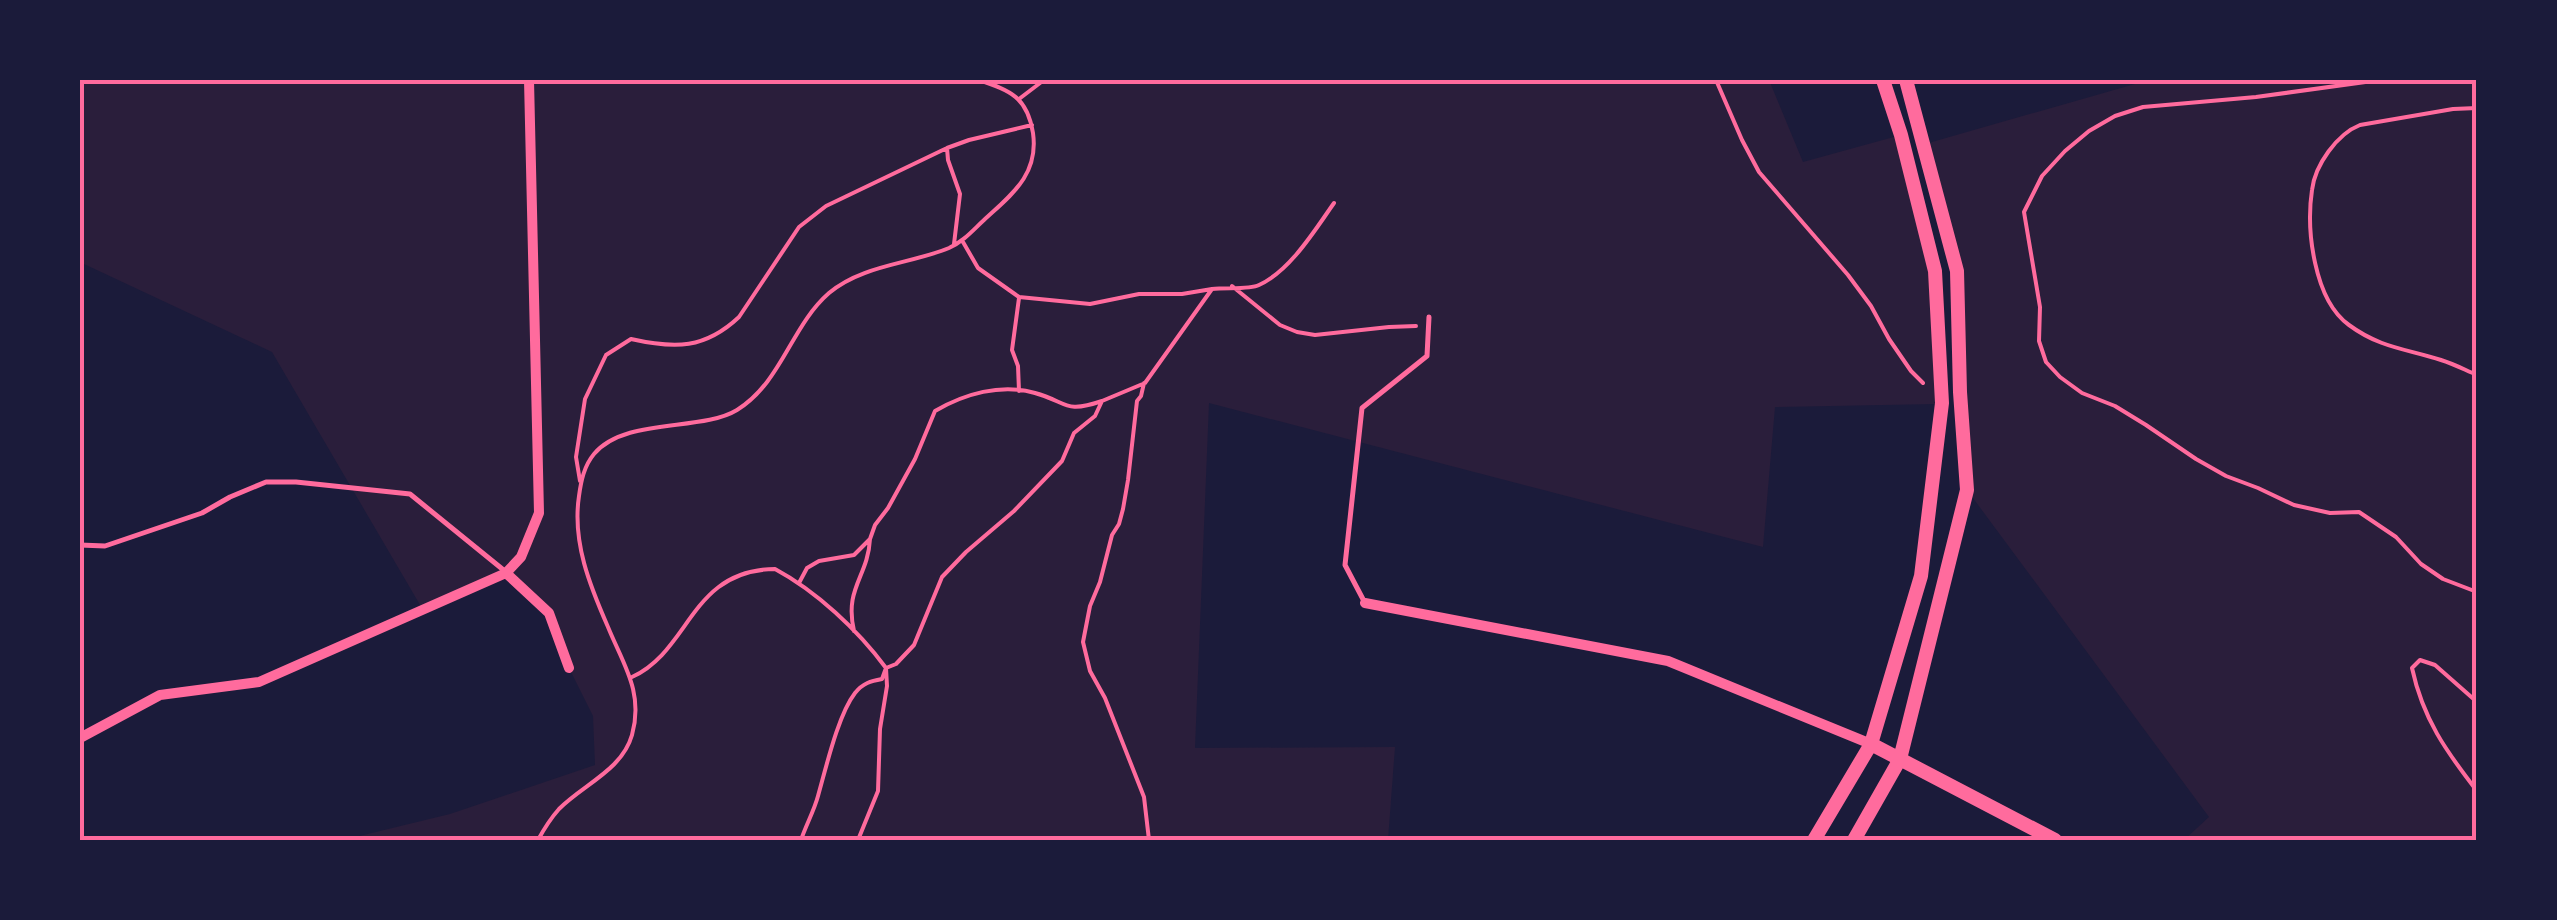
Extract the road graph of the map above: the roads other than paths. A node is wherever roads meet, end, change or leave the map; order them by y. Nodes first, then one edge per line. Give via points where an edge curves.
1 (529, 80) edge
2 (1883, 80) edge
3 (1906, 80) edge
4 (1429, 317) dead end
5 (80, 546) edge
6 (506, 572) junction
7 (1365, 603) joint
8 (570, 668) dead end
9 (80, 738) edge
10 (1871, 744) junction
11 (1900, 759) junction
12 (1814, 840) edge
13 (1854, 840) edge
14 (2055, 840) edge

1 - 6 street via 539,513 521,556
2 - 10 street via 1934,270 1942,403 1921,576
3 - 11 street via 1956,271 1967,490
4 - 7 lane via 1426,356 1362,408 1345,565
5 - 6 lane via 105,546 202,513 266,482 296,482 410,494
6 - 8 street via 549,614
6 - 9 street via 260,682 160,695
7 - 10 street via 1668,661
10 - 11 street
10 - 12 street
11 - 13 street
11 - 14 street

